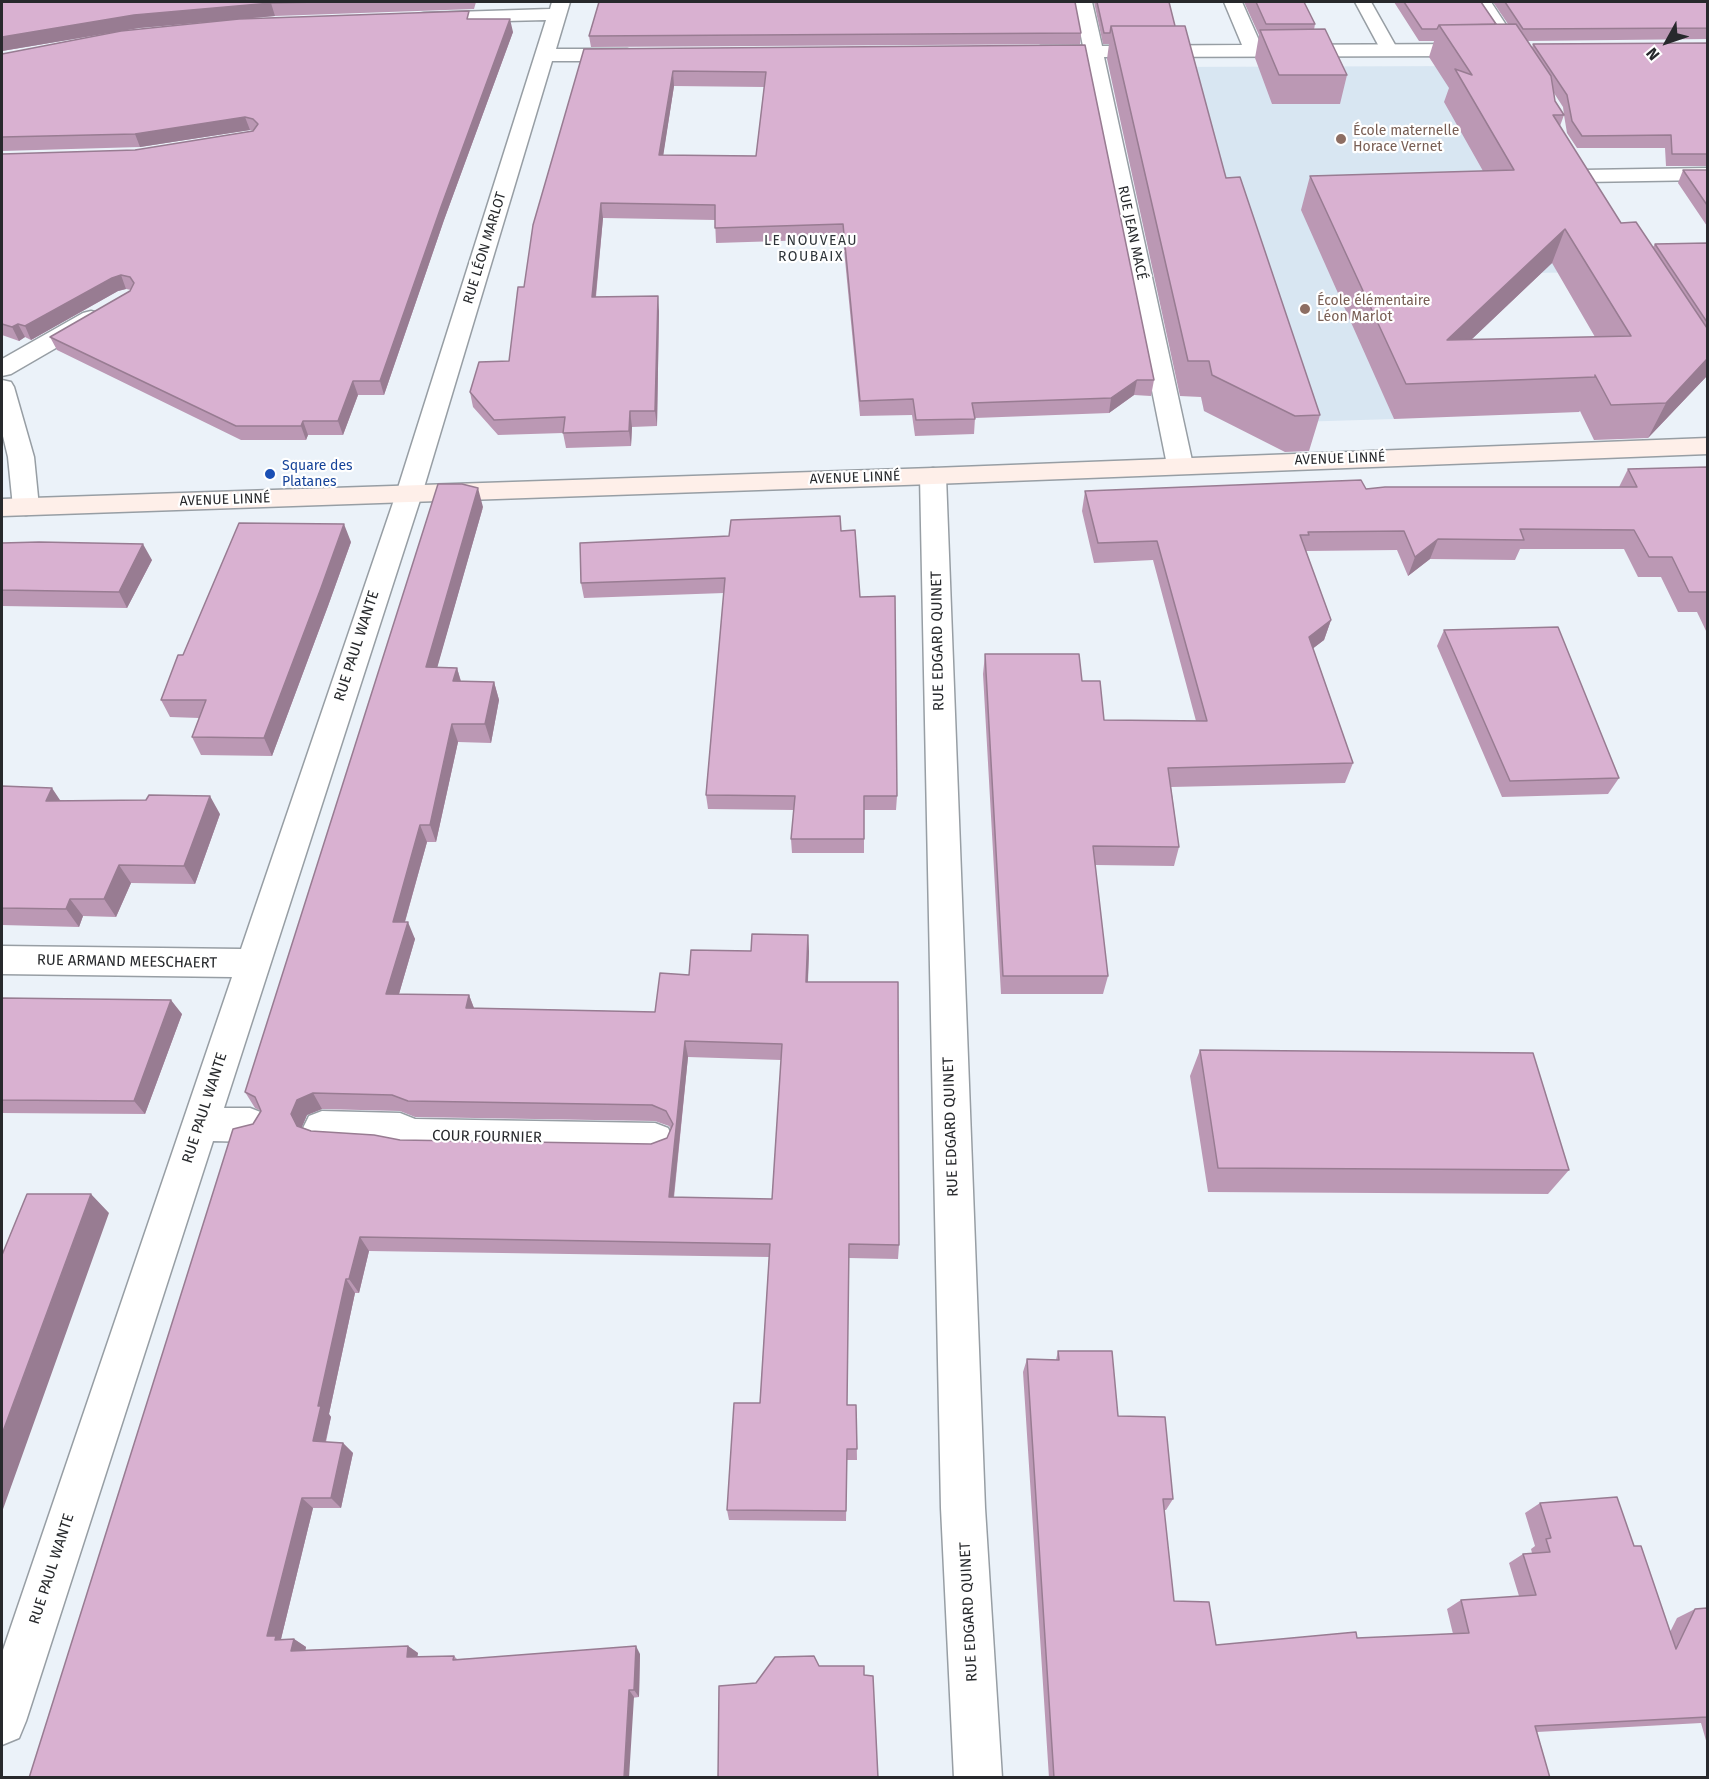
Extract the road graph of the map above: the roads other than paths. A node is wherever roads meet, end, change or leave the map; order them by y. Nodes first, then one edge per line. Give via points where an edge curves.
1 (1083, 2) edge
2 (1233, 2) edge
3 (1363, 2) edge
4 (1482, 2) edge
5 (559, 8) edge
6 (406, 18) edge
7 (1539, 49) edge
8 (1389, 50) junction
9 (1513, 50) junction
10 (1254, 51) junction
11 (1023, 52) edge
12 (1094, 52) junction
13 (544, 55) junction
14 (647, 55) edge
15 (1533, 80) edge
16 (1707, 174) edge
17 (1595, 195) edge
18 (106, 310) edge
19 (2, 369) edge
20 (2, 387) edge
21 (1707, 446) edge
22 (1180, 465) junction
23 (933, 476) junction
24 (409, 494) junction
25 (14, 507) edge
26 (2, 960) edge
27 (253, 963) junction
28 (199, 1124) junction
29 (250, 1125) edge
30 (322, 1128) dead end
31 (655, 1140) edge
32 (2, 1722) edge
33 (978, 1778) edge

1 - 12 street, RUE JEAN MACÉ
2 - 10 street
3 - 8 lane
4 - 9 street
5 - 6 street
5 - 13 street, RUE LÉON MARLOT
7 - 9 street
8 - 9 street
8 - 10 street
9 - 15 street
10 - 12 street
11 - 12 street
12 - 22 street, RUE JEAN MACÉ
13 - 14 street
13 - 24 street, RUE LÉON MARLOT
16 - 17 street via 1577,167
18 - 19 street
20 - 25 street via 21,457
21 - 22 street, AVENUE LINNÉ
22 - 23 street, AVENUE LINNÉ
23 - 24 street, AVENUE LINNÉ
23 - 33 street, RUE EDGARD QUINET via 963,1508
24 - 25 street, AVENUE LINNÉ
24 - 27 street, RUE PAUL WANTE
26 - 27 street, RUE ARMAND MEESCHAERT
27 - 28 street, RUE PAUL WANTE
28 - 29 street
28 - 32 street, RUE PAUL WANTE
30 - 31 street, COUR FOURNIER via 400,1130 408,1136

